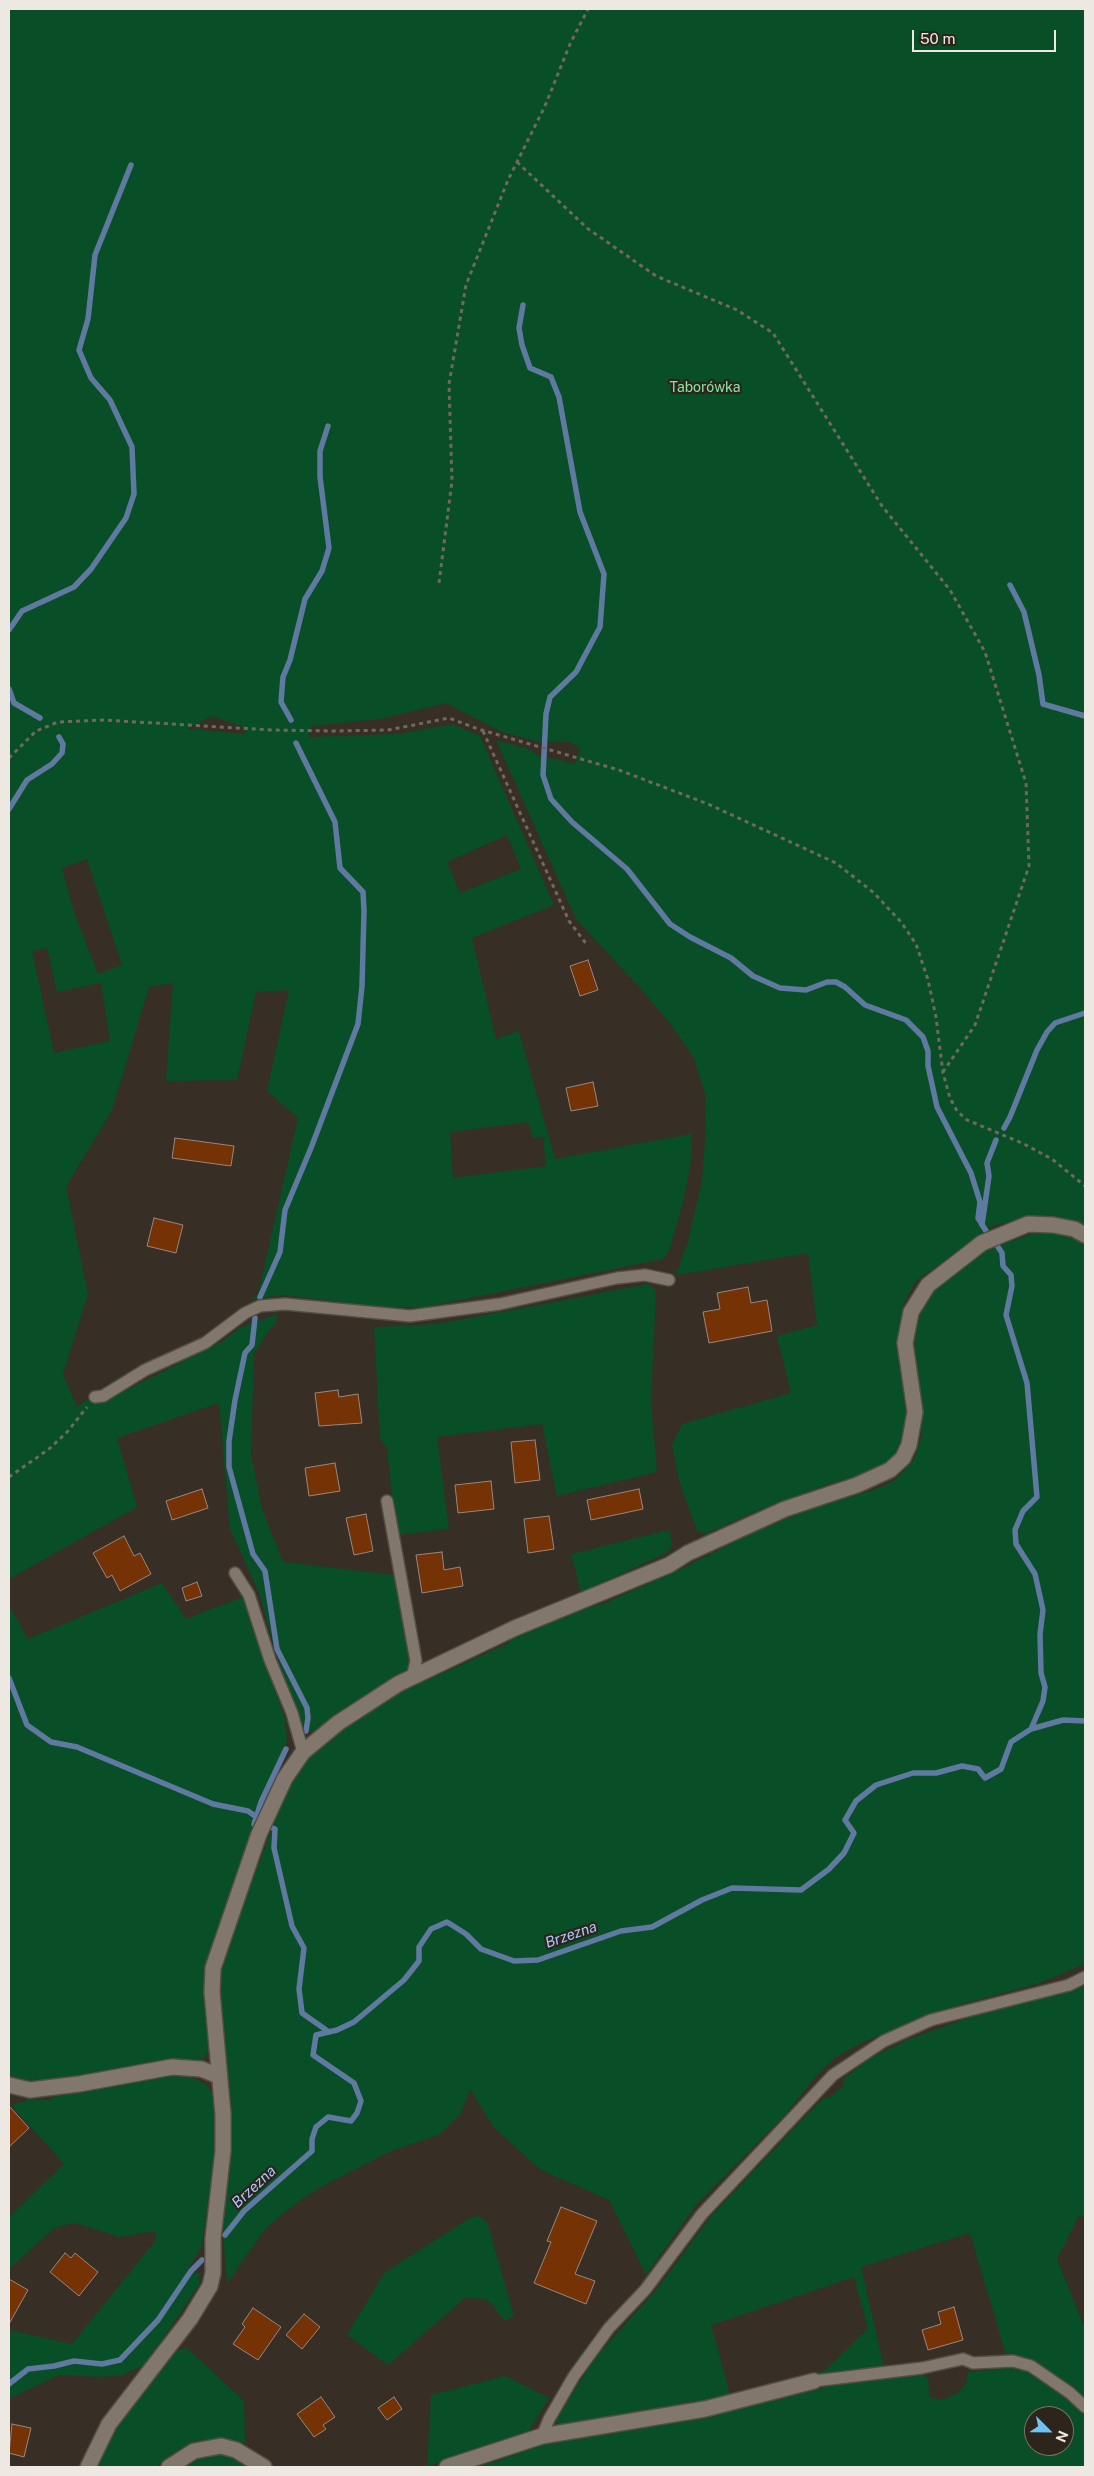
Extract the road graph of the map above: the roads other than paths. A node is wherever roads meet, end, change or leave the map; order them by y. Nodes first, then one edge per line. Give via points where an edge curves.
1 (1085, 1235) edge
2 (669, 1280) dead end
3 (95, 1397) road end
4 (387, 1501) dead end
5 (235, 1574) dead end
6 (412, 1678) junction
7 (303, 1752) junction
8 (1085, 1977) edge
9 (219, 2076) junction
10 (9, 2085) edge
11 (814, 2381) joint
12 (1085, 2407) edge
13 (542, 2436) junction
14 (88, 2467) edge
15 (169, 2467) edge
16 (264, 2467) edge
17 (447, 2467) edge

1 - 6 street via 1074,1229 1028,1224 982,1243 928,1285 912,1312 906,1343 915,1412 909,1445 903,1458 890,1470 857,1486 786,1509 688,1553 669,1565 515,1628
2 - 3 lane via 645,1275 617,1278 500,1304 410,1316 285,1304 260,1306 245,1313 205,1343 145,1370 103,1396
4 - 6 lane via 416,1661
5 - 7 lane via 249,1595
6 - 7 street via 345,1718
7 - 9 street via 285,1778 259,1834 215,1960 212,1992
8 - 13 lane via 1069,1985 931,2020 884,2042 833,2075 702,2214 645,2290 609,2328 574,2376
9 - 10 street via 202,2069 172,2066 30,2090
9 - 14 street via 223,2151 210,2286 190,2319 109,2424
11 - 12 lane via 922,2368 963,2359 974,2363 1013,2361 1031,2366
11 - 13 street via 705,2409
13 - 17 street
15 - 16 street via 194,2451 221,2446 236,2450

